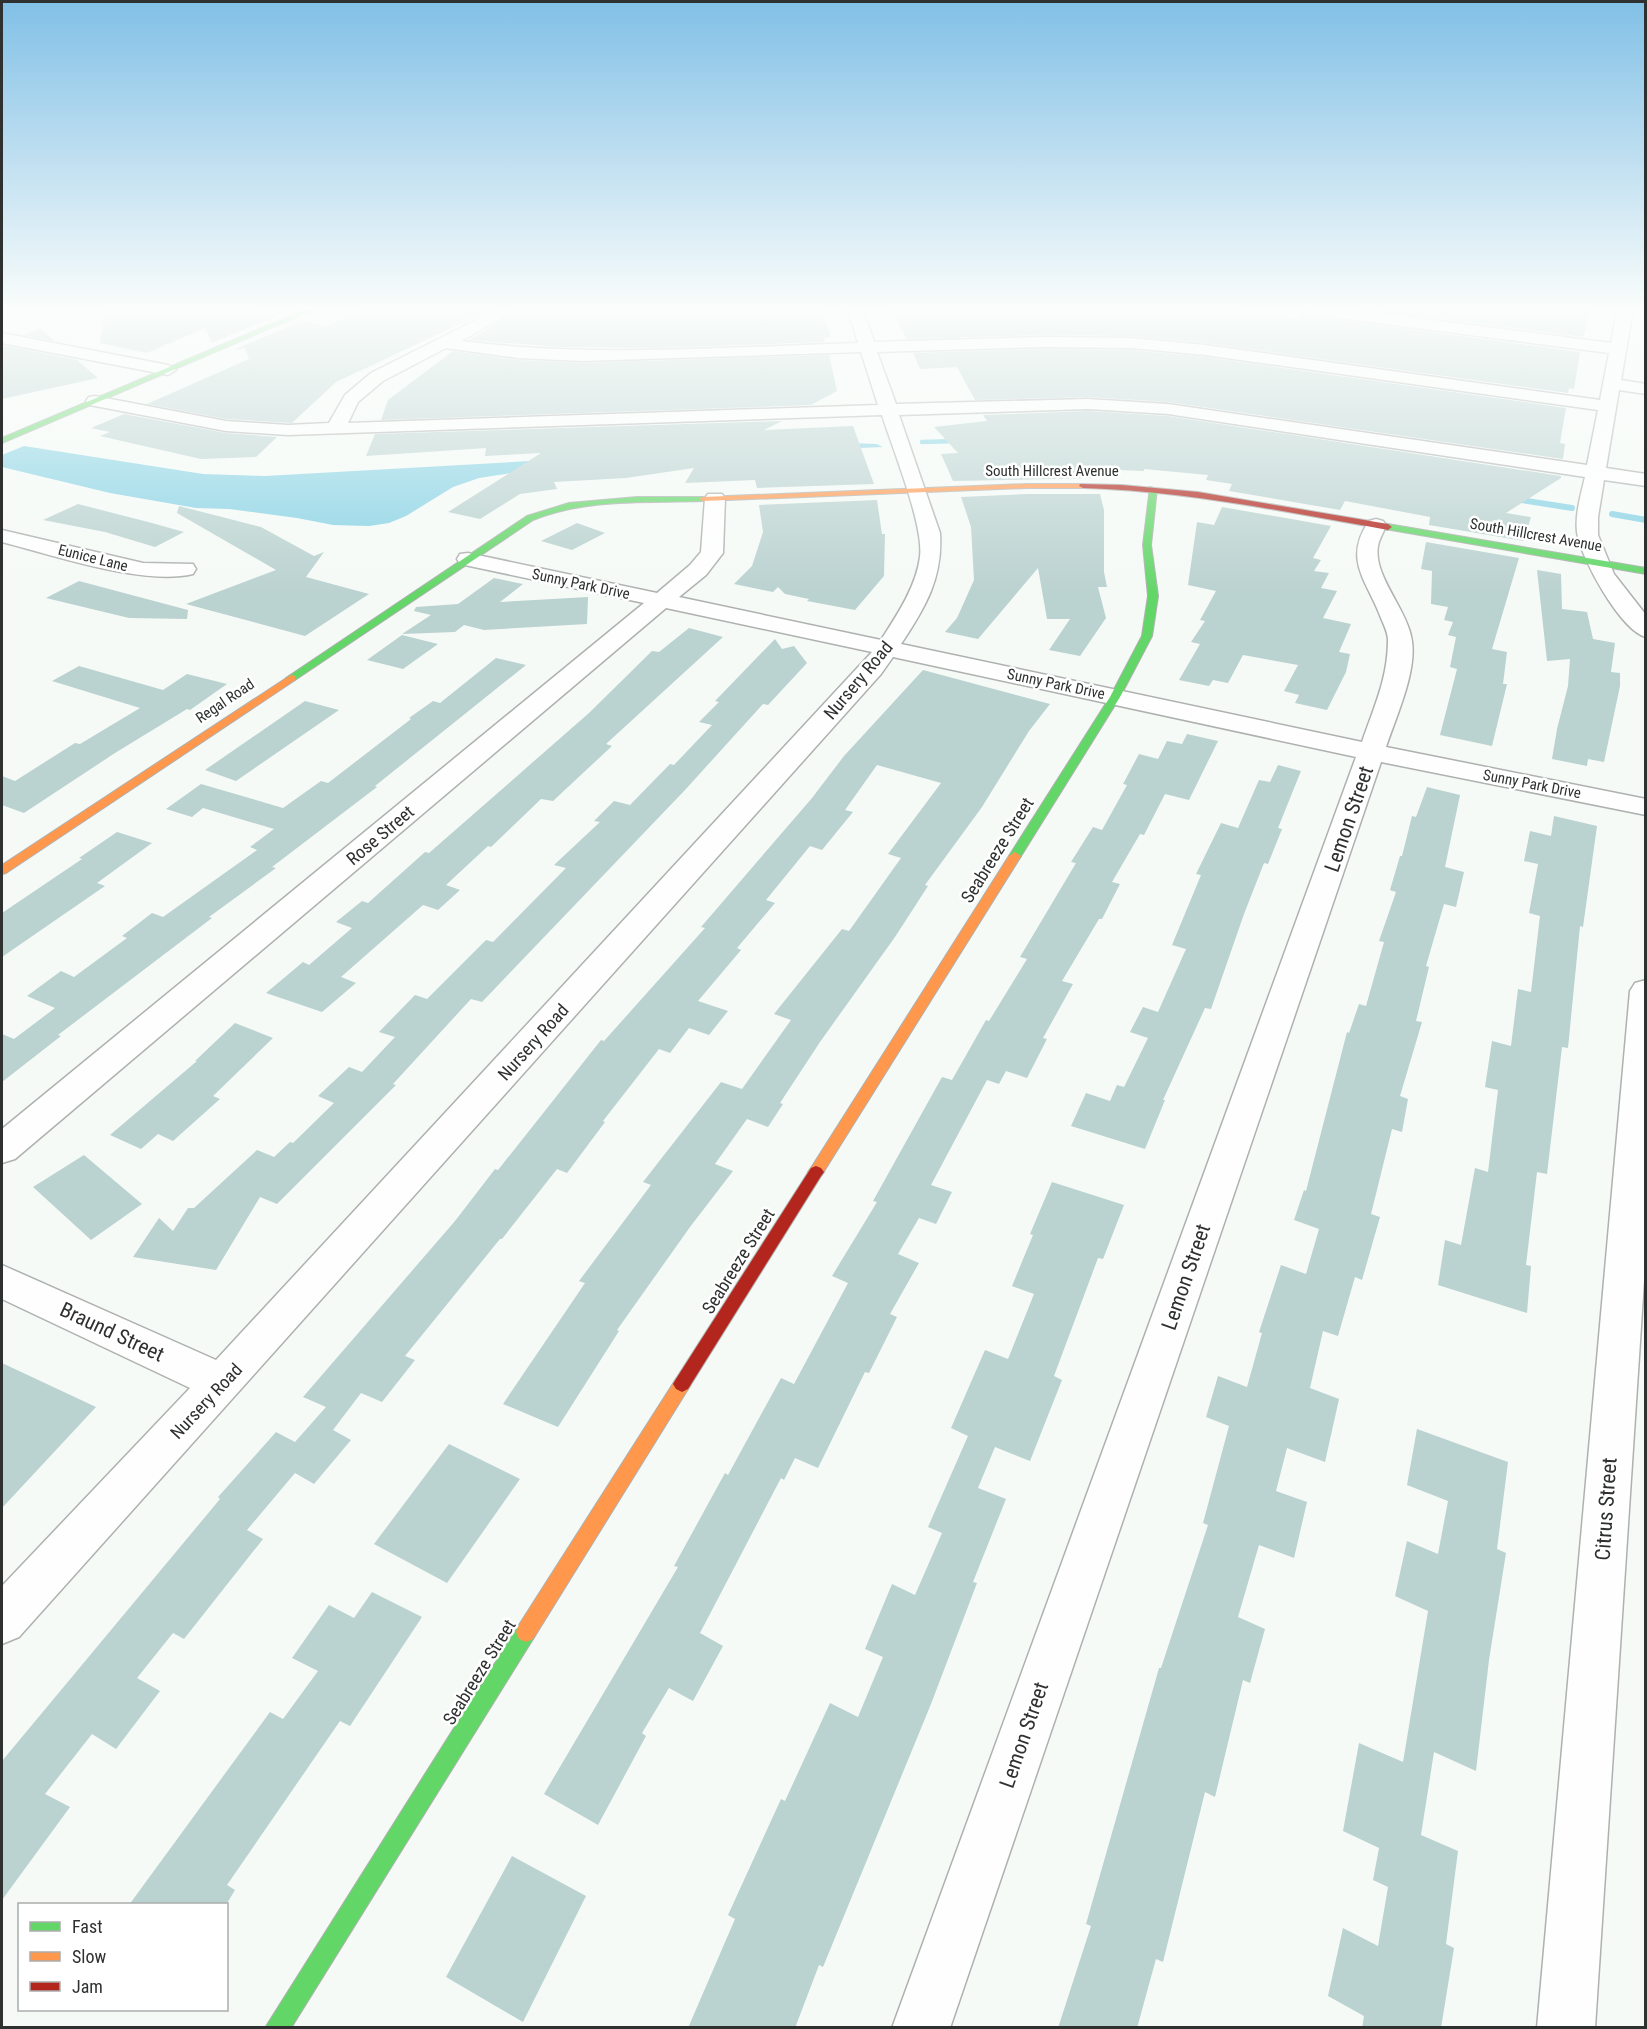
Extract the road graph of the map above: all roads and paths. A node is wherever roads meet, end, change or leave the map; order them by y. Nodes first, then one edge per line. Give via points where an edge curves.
1 (86, 405) edge
2 (114, 405) edge
3 (348, 405) edge
4 (885, 405) edge
5 (1065, 405) edge
6 (1099, 405) edge
7 (1599, 405) edge
8 (1608, 406) joint
9 (887, 410) junction
10 (336, 428) junction
11 (2, 441) edge
12 (1596, 473) junction
13 (1646, 480) edge
14 (1152, 489) junction
15 (916, 491) junction
16 (715, 498) junction
17 (1376, 525) junction
18 (2, 536) edge
19 (468, 559) junction
20 (1597, 562) junction
21 (185, 569) dead end
22 (1646, 571) edge
23 (662, 602) junction
24 (1646, 630) edge
25 (887, 647) junction
26 (1115, 697) junction
27 (1372, 752) junction
28 (1646, 807) edge
29 (2, 870) edge
30 (1646, 991) edge
31 (2, 1149) edge
32 (2, 1281) edge
33 (222, 1383) junction
34 (2, 1620) edge
35 (277, 2028) edge
36 (921, 2028) edge
37 (1566, 2028) edge

1 - 11 street
2 - 10 street via 226,426
3 - 10 street
4 - 9 street, Nursery Road
5 - 9 street
6 - 12 street via 1168,409
7 - 8 street
8 - 12 street
9 - 10 street
9 - 15 street, Nursery Road
12 - 13 street
12 - 20 street via 1587,533
14 - 15 street, South Hillcrest Avenue via 1068,485
14 - 17 street, South Hillcrest Avenue
14 - 26 street, Seabreeze Street via 1147,545 1154,596 1147,636
15 - 16 street, South Hillcrest Avenue
15 - 25 street, Nursery Road via 930,533 930,561 914,604
16 - 19 street, South Hillcrest Avenue via 571,504 548,509
16 - 23 street, Rose Street via 712,553
17 - 20 street, South Hillcrest Avenue
17 - 27 street, Lemon Street via 1367,547 1370,573 1386,600 1400,637 1398,676
18 - 21 street, Eunice Lane via 143,570
19 - 23 street, Sunny Park Drive
19 - 29 street, Regal Road
20 - 22 street, South Hillcrest Avenue
20 - 24 street via 1607,583
23 - 25 street, Sunny Park Drive
23 - 31 street, Rose Street
25 - 26 street, Sunny Park Drive
25 - 33 street, Nursery Road via 872,669
26 - 27 street, Sunny Park Drive
26 - 35 street, Seabreeze Street
27 - 28 street, Sunny Park Drive
27 - 36 street, Lemon Street
30 - 37 street, Citrus Street
32 - 33 street, Braund Street
33 - 34 street, Nursery Road

